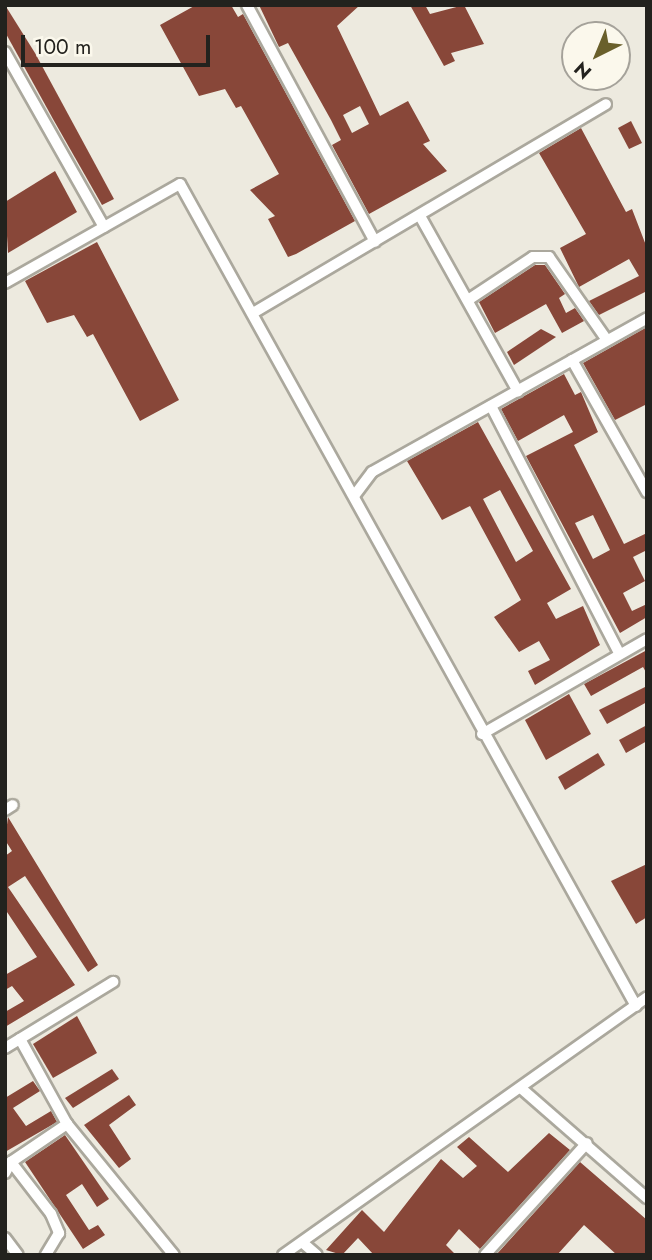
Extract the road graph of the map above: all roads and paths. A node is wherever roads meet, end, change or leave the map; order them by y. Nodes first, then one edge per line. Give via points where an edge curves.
1 (247, 5) edge
2 (5, 52) edge
3 (606, 104) dead end
4 (420, 216) junction
5 (104, 227) junction
6 (375, 242) junction
7 (5, 283) edge
8 (468, 300) junction
9 (253, 313) junction
10 (647, 318) edge
11 (607, 340) junction
12 (572, 360) junction
13 (518, 391) junction
14 (491, 406) junction
15 (647, 492) edge
16 (354, 496) junction
17 (647, 639) edge
18 (618, 651) junction
19 (482, 734) junction
20 (113, 982) dead end
21 (647, 998) edge
22 (636, 1006) junction
23 (20, 1039) junction
24 (5, 1048) edge
25 (522, 1089) junction
26 (67, 1124) junction
27 (587, 1143) junction
28 (10, 1162) junction
29 (5, 1173) edge
30 (647, 1198) edge
31 (5, 1238) edge
32 (303, 1243) junction
33 (18, 1255) edge
34 (46, 1255) edge
35 (174, 1255) edge
36 (283, 1255) edge
37 (317, 1255) edge
38 (485, 1255) edge

1 - 6 street
2 - 5 street
3 - 4 street
4 - 6 street
4 - 8 street
5 - 7 street
5 - 9 street via 180,184
6 - 9 street
8 - 11 street via 533,257 549,257
8 - 13 street
9 - 16 street
10 - 11 street
11 - 12 street
12 - 13 street
12 - 15 street
13 - 14 street
14 - 16 street via 372,472
14 - 18 street
16 - 19 street
17 - 18 street
18 - 19 street
19 - 22 street
20 - 23 street
21 - 22 street
22 - 25 street
23 - 24 street
23 - 26 street
25 - 27 street
25 - 32 street
26 - 28 street
26 - 35 street
27 - 30 street
27 - 38 street
28 - 29 street
28 - 34 street via 28,1179 59,1233
31 - 33 street
32 - 36 street
32 - 37 street

